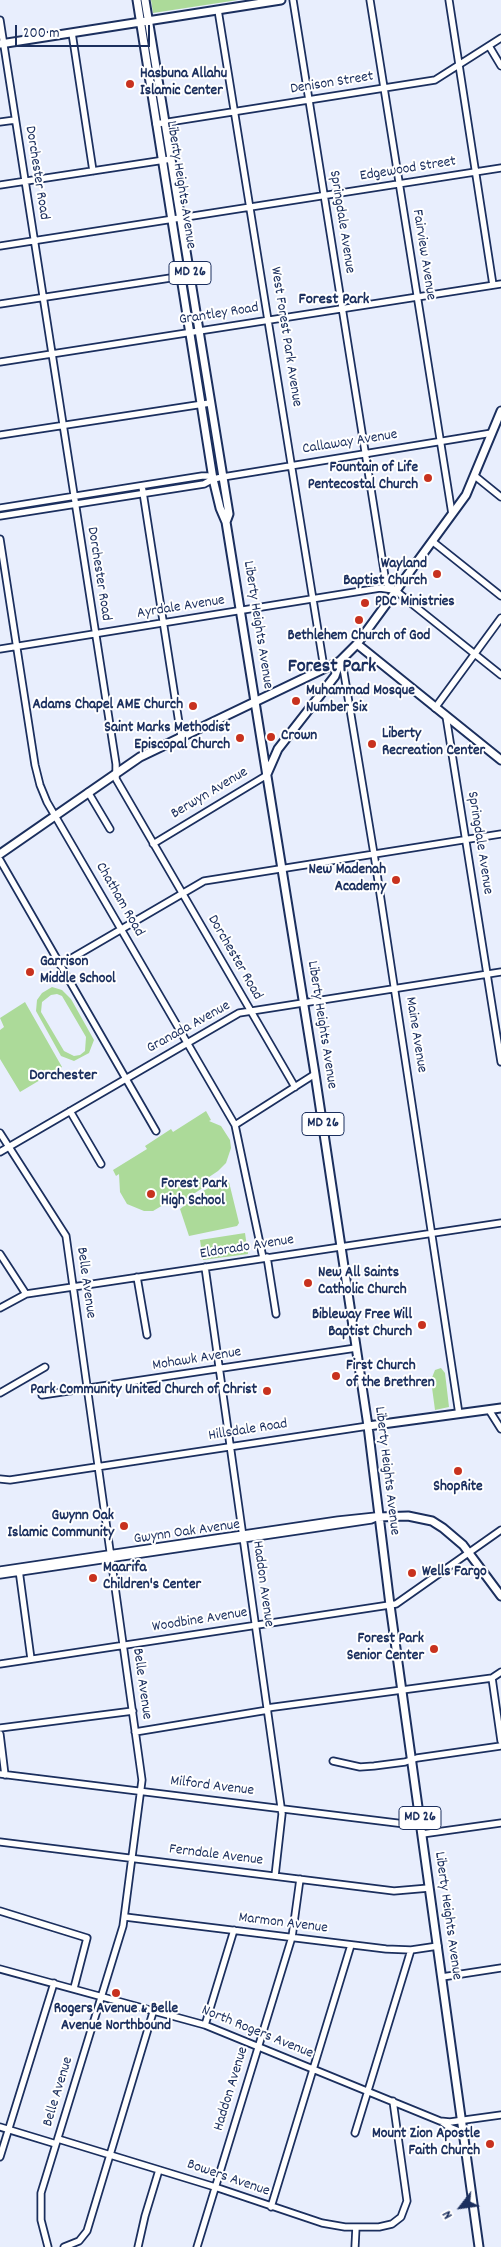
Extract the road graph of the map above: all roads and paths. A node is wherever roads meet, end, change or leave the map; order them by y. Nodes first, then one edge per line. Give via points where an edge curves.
1 (137, 0) edge
2 (145, 0) edge
3 (281, 0) edge
4 (294, 0) edge
5 (370, 0) edge
6 (449, 0) edge
7 (218, 10) junction
8 (0, 20) edge
9 (149, 21) junction
10 (141, 22) junction
11 (72, 33) junction
12 (501, 38) edge
13 (2, 44) edge
14 (489, 46) junction
15 (459, 65) junction
16 (501, 66) edge
17 (384, 88) junction
18 (309, 100) junction
19 (235, 112) junction
20 (16, 120) junction
21 (0, 122) edge
22 (165, 123) junction
23 (156, 124) junction
24 (171, 159) junction
25 (162, 160) junction
26 (501, 168) edge
27 (94, 171) junction
28 (475, 172) junction
29 (25, 181) junction
30 (399, 184) junction
31 (0, 185) edge
32 (324, 195) junction
33 (250, 207) junction
34 (181, 218) junction
35 (172, 219) junction
36 (34, 240) junction
37 (0, 246) edge
38 (190, 275) junction
39 (181, 276) junction
40 (501, 284) edge
41 (494, 285) junction
42 (43, 297) junction
43 (417, 297) junction
44 (0, 304) edge
45 (342, 309) junction
46 (268, 320) junction
47 (199, 331) junction
48 (190, 332) junction
49 (52, 354) junction
50 (0, 362) edge
51 (210, 403) junction
52 (202, 404) junction
53 (501, 411) edge
54 (63, 426) junction
55 (492, 433) junction
56 (0, 435) edge
57 (440, 441) junction
58 (365, 454) junction
59 (291, 466) junction
60 (475, 476) junction
61 (222, 477) junction
62 (213, 479) junction
63 (142, 486) junction
64 (143, 494) junction
65 (74, 496) junction
66 (501, 497) edge
67 (75, 505) junction
68 (0, 508) edge
69 (452, 514) junction
70 (0, 516) edge
71 (226, 522) junction
72 (0, 539) edge
73 (432, 541) junction
74 (396, 590) junction
75 (501, 596) edge
76 (312, 598) junction
77 (241, 611) junction
78 (501, 618) edge
79 (163, 623) junction
80 (95, 634) junction
81 (357, 644) junction
82 (17, 646) junction
83 (0, 649) edge
84 (475, 654) junction
85 (340, 662) junction
86 (324, 668) junction
87 (501, 674) edge
88 (254, 702) junction
89 (436, 708) junction
90 (446, 716) junction
91 (181, 736) junction
92 (501, 760) edge
93 (115, 774) junction
94 (267, 775) junction
95 (88, 792) junction
96 (55, 815) junction
97 (110, 829) dead end
98 (501, 834) edge
99 (466, 839) junction
100 (153, 844) junction
101 (0, 854) edge
102 (374, 854) junction
103 (0, 860) edge
104 (282, 869) junction
105 (182, 894) junction
106 (121, 929) junction
107 (60, 965) junction
108 (501, 972) edge
109 (487, 974) junction
110 (395, 989) junction
111 (304, 1002) junction
112 (250, 1012) junction
113 (188, 1043) junction
114 (501, 1062) edge
115 (315, 1074) junction
116 (126, 1079) junction
117 (294, 1087) junction
118 (70, 1111) junction
119 (235, 1125) junction
120 (156, 1130) dead end
121 (0, 1133) edge
122 (9, 1147) junction
123 (0, 1152) edge
124 (101, 1164) dead end
125 (501, 1223) edge
126 (433, 1233) junction
127 (341, 1246) junction
128 (0, 1254) edge
129 (265, 1258) junction
130 (205, 1267) junction
131 (137, 1277) junction
132 (73, 1287) junction
133 (26, 1294) junction
134 (0, 1308) edge
135 (276, 1314) dead end
136 (147, 1335) dead end
137 (356, 1348) junction
138 (45, 1367) dead end
139 (220, 1369) junction
140 (88, 1389) junction
141 (0, 1393) edge
142 (42, 1396) dead end
143 (501, 1408) edge
144 (489, 1410) junction
145 (459, 1414) junction
146 (368, 1426) junction
147 (501, 1429) edge
148 (231, 1447) junction
149 (98, 1467) junction
150 (0, 1479) edge
151 (378, 1517) junction
152 (501, 1530) edge
153 (243, 1537) junction
154 (469, 1552) junction
155 (111, 1556) junction
156 (0, 1570) edge
157 (19, 1570) junction
158 (0, 1575) edge
159 (501, 1596) edge
160 (390, 1605) junction
161 (256, 1626) junction
162 (123, 1646) junction
163 (31, 1659) junction
164 (0, 1664) edge
165 (501, 1672) edge
166 (492, 1678) junction
167 (402, 1692) junction
168 (267, 1709) junction
169 (133, 1711) junction
170 (0, 1728) edge
171 (135, 1732) junction
172 (0, 1734) edge
173 (501, 1742) edge
174 (501, 1746) edge
175 (333, 1761) dead end
176 (412, 1761) junction
177 (3, 1775) edge
178 (141, 1792) junction
179 (281, 1808) junction
180 (501, 1823) edge
181 (421, 1826) junction
182 (422, 1834) junction
183 (0, 1842) edge
184 (132, 1858) junction
185 (275, 1876) junction
186 (300, 1879) junction
187 (429, 1888) junction
188 (0, 1911) edge
189 (125, 1917) junction
190 (234, 1930) junction
191 (292, 1937) junction
192 (351, 1945) junction
193 (438, 1946) junction
194 (411, 1950) junction
195 (0, 1968) edge
196 (501, 1968) edge
197 (442, 1976) junction
198 (54, 1983) junction
199 (74, 1988) junction
200 (102, 1995) junction
201 (154, 2009) junction
202 (205, 2025) junction
203 (259, 2047) junction
204 (313, 2069) junction
205 (368, 2091) junction
206 (393, 2101) junction
207 (501, 2115) edge
208 (440, 2120) junction
209 (462, 2120) junction
210 (0, 2127) edge
211 (8, 2130) junction
212 (355, 2133) dead end
213 (464, 2133) junction
214 (57, 2142) junction
215 (109, 2155) junction
216 (0, 2158) edge
217 (160, 2170) junction
218 (215, 2187) junction
219 (271, 2207) junction
220 (356, 2228) junction
221 (48, 2247) edge
222 (64, 2247) edge
223 (138, 2247) edge
224 (197, 2247) edge
225 (355, 2247) edge
226 (479, 2247) edge

1 - 10 main road, Liberty Heights Avenue / MD 26
2 - 9 main road, Liberty Heights Avenue / MD 26
3 - 7 main road
4 - 18 street, Springdale Avenue
5 - 17 street, Fairview Avenue
6 - 15 street
7 - 9 main road
7 - 19 street, West Forest Park Avenue
8 - 13 street, Dorchester Road
9 - 10 main road
9 - 22 main road, Liberty Heights Avenue / MD 26
10 - 11 main road
10 - 23 main road, Liberty Heights Avenue / MD 26
11 - 13 main road
11 - 27 street
12 - 14 street, Denison Street
13 - 20 street, Dorchester Road
14 - 15 street, Denison Street
14 - 16 street
15 - 17 street, Denison Street via 435,80
15 - 28 street
17 - 18 street, Denison Street
17 - 30 street, Fairview Avenue
18 - 19 street, Denison Street
18 - 32 street, Springdale Avenue
19 - 22 street, Denison Street
19 - 33 street, West Forest Park Avenue
20 - 21 street
20 - 29 street, Dorchester Road
22 - 23 street, Denison Street
22 - 24 main road, Liberty Heights Avenue / MD 26
23 - 25 main road, Liberty Heights Avenue / MD 26
24 - 25 street
24 - 34 main road, Liberty Heights Avenue / MD 26
25 - 27 street
25 - 35 main road, Liberty Heights Avenue / MD 26
26 - 28 street, Edgewood Street
27 - 29 street
28 - 30 street, Edgewood Street
28 - 41 street
29 - 31 street
29 - 36 street, Dorchester Road
30 - 32 street, Edgewood Street
30 - 43 street, Fairview Avenue
32 - 33 street, Edgewood Street
32 - 45 street, Springdale Avenue
33 - 34 street, Edgewood Street
33 - 46 street, West Forest Park Avenue
34 - 35 street, Edgewood Street
34 - 38 main road, Liberty Heights Avenue / MD 26
35 - 36 street, Edgewood Street
35 - 39 main road, Liberty Heights Avenue / MD 26
36 - 37 street, Edgewood Street
36 - 42 street, Dorchester Road
38 - 39 street
38 - 47 main road, Liberty Heights Avenue / MD 26
39 - 42 street
39 - 48 main road, Liberty Heights Avenue / MD 26
40 - 41 street, Grantley Road
41 - 43 street, Grantley Road
42 - 44 street
42 - 49 street, Dorchester Road
43 - 45 street, Grantley Road
43 - 57 street, Fairview Avenue
45 - 46 street, Grantley Road
45 - 58 street, Springdale Avenue
46 - 47 street, Grantley Road
46 - 59 street, West Forest Park Avenue
47 - 48 street, Grantley Road
47 - 51 main road, Liberty Heights Avenue / MD 26
48 - 49 street, Grantley Road
48 - 52 main road, Liberty Heights Avenue / MD 26
49 - 50 street, Grantley Road
49 - 54 street, Dorchester Road
51 - 52 street
51 - 61 main road, Liberty Heights Avenue / MD 26
52 - 54 street
52 - 62 main road, Liberty Heights Avenue / MD 26
53 - 55 main road
54 - 56 street
54 - 65 street, Dorchester Road
55 - 57 street, Callaway Avenue
55 - 60 main road
57 - 58 street, Callaway Avenue
57 - 69 street, Fairview Avenue
58 - 59 street, Callaway Avenue
58 - 74 street, Springdale Avenue via 386,583
59 - 61 street, Callaway Avenue
59 - 76 street, West Forest Park Avenue
60 - 66 street
60 - 69 main road
61 - 62 street, Callaway Avenue
61 - 71 main road, Liberty Heights Avenue via 229,514
62 - 63 street, Callaway Avenue via 202,476
62 - 64 street, Callaway Avenue via 204,484
62 - 71 main road, Liberty Heights Avenue
63 - 64 street
63 - 65 street, Callaway Avenue
64 - 67 street, Callaway Avenue
64 - 79 street
65 - 67 street, Dorchester Road
65 - 68 street, Callaway Avenue
67 - 70 street, Callaway Avenue
67 - 80 street, Dorchester Road
69 - 73 main road
71 - 77 main road, Liberty Heights Avenue / MD 26
72 - 82 street, Chatham Road
73 - 74 main road
73 - 75 street
74 - 76 street, Ayrdale Avenue via 380,588
74 - 81 main road
74 - 84 street, Springdale Avenue
76 - 77 street, Ayrdale Avenue
76 - 86 street, West Forest Park Avenue
77 - 79 street, Ayrdale Avenue
77 - 88 main road, Liberty Heights Avenue / MD 26
78 - 84 street
79 - 80 street, Ayrdale Avenue
79 - 91 street
80 - 82 street, Ayrdale Avenue
80 - 93 street, Dorchester Road
81 - 85 main road
81 - 89 main road
82 - 83 street, Ayrdale Avenue
82 - 96 street, Chatham Road via 37,776
84 - 87 street, Springdale Avenue
84 - 89 street
85 - 86 main road
85 - 94 main road, Berwyn Avenue via 335,676 278,749
85 - 102 street, Maine Avenue
86 - 88 main road
88 - 91 main road
88 - 94 main road, Liberty Heights Avenue / MD 26
89 - 90 main road
90 - 92 main road
90 - 99 street, Springdale Avenue
91 - 93 main road
93 - 95 main road
93 - 100 street, Dorchester Road
94 - 100 street, Berwyn Avenue
94 - 104 main road, Liberty Heights Avenue / MD 26
95 - 96 main road
95 - 97 street
96 - 101 main road
96 - 106 street, Chatham Road
98 - 99 street
99 - 102 street
99 - 109 street, Springdale Avenue
100 - 105 street, Dorchester Road
102 - 104 street
102 - 110 street, Maine Avenue
103 - 107 street
104 - 105 street via 204,881
104 - 111 main road, Liberty Heights Avenue / MD 26
105 - 106 street
105 - 112 street, Dorchester Road
106 - 107 street
106 - 113 street, Chatham Road
107 - 116 street
108 - 109 street, Granada Avenue
109 - 110 street, Granada Avenue
109 - 114 street, Springdale Avenue
110 - 111 street, Granada Avenue
110 - 126 street, Maine Avenue
111 - 112 street, Granada Avenue
111 - 115 main road, Liberty Heights Avenue / MD 26
112 - 113 street, Granada Avenue via 239,1013
112 - 117 street, Dorchester Road
113 - 116 street, Granada Avenue
113 - 119 street, Chatham Road
115 - 117 street
115 - 127 main road, Liberty Heights Avenue / MD 26
116 - 118 street, Granada Avenue
116 - 120 street
117 - 119 street
118 - 122 street, Granada Avenue
118 - 124 street
119 - 129 street, Chatham Road
121 - 122 street, Belle Avenue
122 - 123 street, Granada Avenue
122 - 132 street, Belle Avenue via 66,1236
125 - 126 street, Eldorado Avenue
126 - 127 street, Eldorado Avenue
126 - 145 street, Maine Avenue
127 - 129 street, Eldorado Avenue
127 - 137 main road, Liberty Heights Avenue / MD 26
128 - 133 street
129 - 130 street, Eldorado Avenue
129 - 135 street, Chatham Road
130 - 131 street, Eldorado Avenue
130 - 139 street, Haddon Avenue
131 - 132 street, Eldorado Avenue
131 - 136 street
132 - 133 street, Eldorado Avenue
132 - 140 street, Belle Avenue
133 - 134 street, Eldorado Avenue
137 - 139 street, Mohawk Avenue
137 - 146 main road, Liberty Heights Avenue / MD 26
138 - 141 street
139 - 140 street, Mohawk Avenue
139 - 148 street, Haddon Avenue
140 - 142 street, Mohawk Avenue
140 - 149 street, Belle Avenue
143 - 144 main road, Hillsdale Road
144 - 145 main road, Hillsdale Road
144 - 147 street
145 - 146 main road, Hillsdale Road
146 - 148 street, Hillsdale Road
146 - 151 main road, Liberty Heights Avenue / MD 26
148 - 149 street, Hillsdale Road
148 - 153 street, Haddon Avenue
149 - 150 street, Hillsdale Road
149 - 155 street, Belle Avenue
151 - 153 street, Gwynn Oak Avenue
151 - 154 main road, Gwynn Oak Avenue via 402,1515 432,1521
151 - 160 main road, Liberty Heights Avenue / MD 26
152 - 154 street, Woodbine Avenue
153 - 155 street, Gwynn Oak Avenue
153 - 161 street, Haddon Avenue
154 - 159 main road, Gwynn Oak Avenue
154 - 160 street, Woodbine Avenue via 398,1603
155 - 157 street, Gwynn Oak Avenue
155 - 162 street, Belle Avenue
156 - 157 street, Gwynn Oak Avenue
157 - 158 street, Gwynn Oak Avenue
157 - 163 street
160 - 161 street, Woodbine Avenue
160 - 167 main road, Liberty Heights Avenue / MD 26
161 - 162 street, Woodbine Avenue
161 - 168 street, Haddon Avenue
162 - 163 street, Woodbine Avenue
162 - 169 street, Belle Avenue
163 - 164 street, Woodbine Avenue
165 - 166 street
166 - 167 street
166 - 173 street
167 - 168 street
167 - 176 main road, Liberty Heights Avenue / MD 26
168 - 171 street
168 - 179 street, Haddon Avenue
169 - 170 street
169 - 171 street, Belle Avenue
171 - 178 street, Belle Avenue
172 - 177 street
174 - 176 street
175 - 176 street via 367,1767
176 - 181 main road, Liberty Heights Avenue / MD 26
177 - 178 street, Milford Avenue
178 - 179 street, Milford Avenue
178 - 184 street, Belle Avenue
179 - 181 street, Milford Avenue
179 - 185 street, Haddon Avenue
180 - 182 street
181 - 182 main road, Liberty Heights Avenue / MD 26
182 - 187 main road, Liberty Heights Avenue / MD 26
183 - 184 street, Ferndale Avenue
184 - 185 street, Ferndale Avenue
184 - 189 street, Belle Avenue
185 - 186 street, Ferndale Avenue
186 - 187 street, Ferndale Avenue via 394,1891
186 - 191 street, Haddon Avenue
187 - 193 main road, Liberty Heights Avenue / MD 26
188 - 199 street via 88,1938
189 - 190 street, Marmon Avenue
189 - 200 street, Belle Avenue
190 - 191 street, Marmon Avenue
190 - 202 street
191 - 192 street, Marmon Avenue
191 - 203 street, Haddon Avenue
192 - 194 street, Marmon Avenue
192 - 204 street
193 - 194 street, Marmon Avenue
193 - 197 main road, Liberty Heights Avenue / MD 26
194 - 205 street
195 - 198 street, North Rogers Avenue
196 - 197 street
197 - 209 main road, Liberty Heights Avenue / MD 26
198 - 199 street, North Rogers Avenue
198 - 211 street
199 - 200 street, North Rogers Avenue
200 - 201 street, North Rogers Avenue
200 - 214 street, Belle Avenue
201 - 202 street, North Rogers Avenue
201 - 215 street
202 - 203 street, North Rogers Avenue
203 - 204 street, North Rogers Avenue
203 - 218 street, Haddon Avenue
204 - 205 street, North Rogers Avenue
204 - 219 street
205 - 206 street, North Rogers Avenue
205 - 212 street
206 - 208 street, North Rogers Avenue
206 - 220 street, Bowers Avenue via 407,2201 404,2213 392,2224
207 - 209 street, North Rogers Avenue
208 - 209 street, North Rogers Avenue
208 - 213 street
209 - 213 main road, Liberty Heights Avenue / MD 26
210 - 211 street, Bowers Avenue
211 - 214 street, Bowers Avenue
211 - 216 street
213 - 226 main road, Liberty Heights Avenue / MD 26
214 - 215 street, Bowers Avenue
214 - 221 street, Belle Avenue via 40,2202
215 - 217 street, Bowers Avenue
215 - 222 street via 87,2231 79,2242
217 - 218 street, Bowers Avenue
217 - 223 street via 144,2216
218 - 219 street, Bowers Avenue
218 - 224 street, Haddon Avenue
219 - 220 street, Bowers Avenue via 322,2223
220 - 225 street

